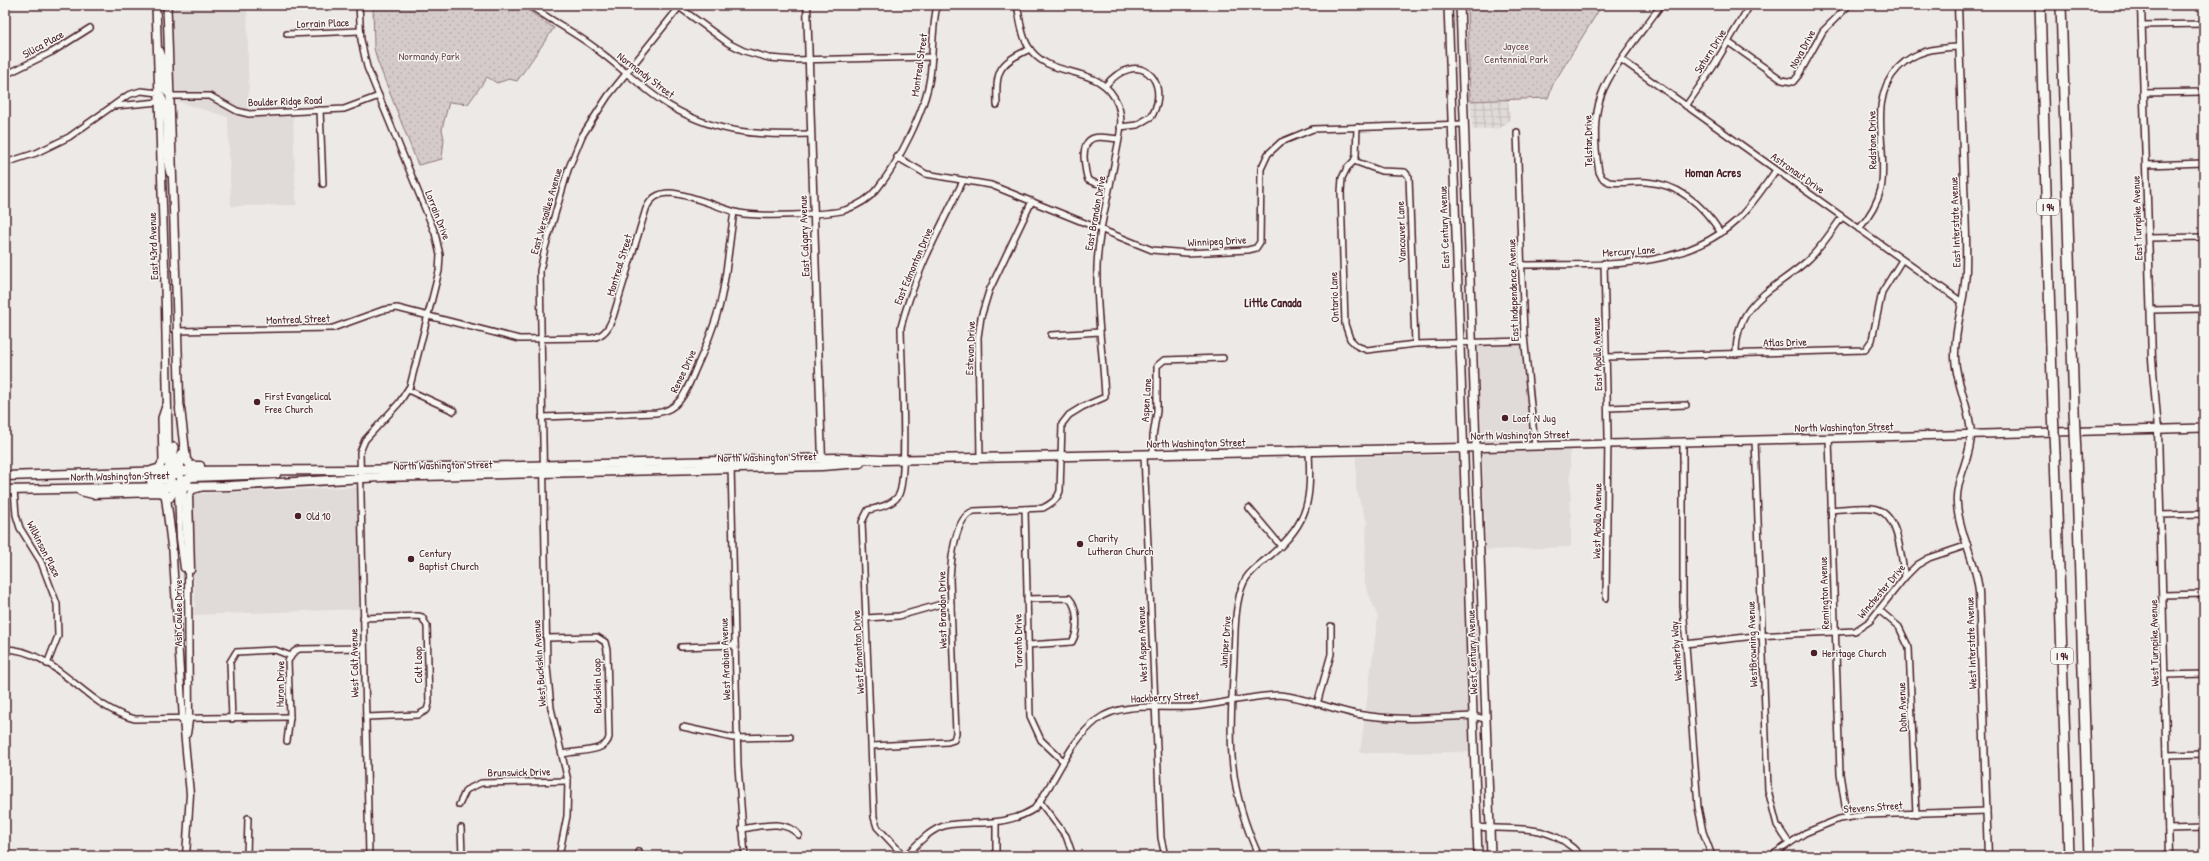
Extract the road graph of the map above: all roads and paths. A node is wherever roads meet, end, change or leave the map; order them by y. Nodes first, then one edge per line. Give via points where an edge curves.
1 (156, 5) edge
2 (167, 5) edge
3 (359, 5) edge
4 (529, 5) edge
5 (807, 5) edge
6 (937, 5) edge
7 (1017, 5) edge
8 (1448, 5) edge
9 (1460, 5) edge
10 (1661, 5) edge
11 (1750, 5) edge
12 (1849, 5) edge
13 (1958, 5) edge
14 (2040, 5) edge
15 (2061, 5) edge
16 (2141, 5) edge
17 (680, 6) edge
18 (2204, 24) edge
19 (2141, 25) junction
20 (90, 28) dead end
21 (360, 31) junction
22 (287, 34) dead end
23 (157, 39) junction
24 (1728, 42) junction
25 (1959, 47) junction
26 (1030, 49) junction
27 (932, 57) junction
28 (809, 60) junction
29 (1622, 60) junction
30 (626, 73) junction
31 (5, 75) edge
32 (1105, 86) junction
33 (2204, 92) edge
34 (159, 93) junction
35 (2143, 93) junction
36 (171, 96) junction
37 (379, 96) junction
38 (159, 102) junction
39 (997, 105) dead end
40 (115, 106) junction
41 (1686, 106) junction
42 (320, 110) junction
43 (1464, 124) junction
44 (1452, 125) junction
45 (1120, 127) junction
46 (1357, 127) junction
47 (1517, 132) dead end
48 (811, 134) junction
49 (1118, 139) junction
50 (896, 157) junction
51 (1354, 161) junction
52 (5, 163) edge
53 (2204, 163) edge
54 (2146, 165) junction
55 (1776, 170) junction
56 (173, 180) junction
57 (963, 181) junction
58 (323, 184) dead end
59 (1110, 185) junction
60 (1032, 201) junction
61 (734, 212) junction
62 (814, 213) junction
63 (1842, 217) junction
64 (1859, 229) junction
65 (1101, 230) junction
66 (1721, 233) junction
67 (2204, 237) edge
68 (2148, 238) junction
69 (1902, 260) junction
70 (1604, 263) junction
71 (1522, 265) junction
72 (1962, 302) junction
73 (166, 303) junction
74 (2204, 309) edge
75 (2150, 310) junction
76 (428, 315) junction
77 (176, 331) junction
78 (1100, 332) junction
79 (1052, 335) dead end
80 (166, 337) junction
81 (540, 339) junction
82 (1524, 341) junction
83 (1459, 343) junction
84 (1471, 343) junction
85 (1415, 344) junction
86 (177, 352) junction
87 (1736, 354) junction
88 (1607, 357) junction
89 (1223, 358) dead end
90 (167, 382) junction
91 (408, 390) junction
92 (168, 400) junction
93 (1686, 406) dead end
94 (180, 408) junction
95 (1608, 408) junction
96 (454, 411) dead end
97 (542, 417) junction
98 (2204, 428) edge
99 (2158, 430) junction
100 (1971, 435) junction
101 (1829, 439) junction
102 (1755, 440) junction
103 (1683, 442) junction
104 (1608, 444) junction
105 (1535, 446) junction
106 (1463, 448) junction
107 (1475, 448) junction
108 (1309, 451) junction
109 (182, 453) joint
110 (1149, 455) junction
111 (1060, 456) junction
112 (980, 458) junction
113 (904, 459) junction
114 (822, 462) junction
115 (731, 464) junction
116 (543, 465) junction
117 (292, 469) junction
118 (312, 469) junction
119 (360, 470) junction
120 (148, 471) junction
121 (5, 476) edge
122 (360, 478) junction
123 (177, 479) junction
124 (221, 486) junction
125 (72, 488) junction
126 (46, 489) junction
127 (5, 490) edge
128 (14, 490) junction
129 (170, 497) joint
130 (1249, 508) dead end
131 (1025, 509) junction
132 (1831, 510) junction
133 (2204, 514) edge
134 (2160, 515) junction
135 (1968, 545) junction
136 (172, 546) junction
137 (1281, 546) junction
138 (1905, 576) junction
139 (188, 592) junction
140 (2204, 594) edge
141 (2163, 595) junction
142 (1606, 598) dead end
143 (1027, 599) junction
144 (951, 605) junction
145 (1880, 610) junction
146 (363, 618) junction
147 (866, 618) junction
148 (1331, 626) dead end
149 (1835, 633) junction
150 (1762, 635) junction
151 (546, 638) junction
152 (1685, 644) junction
153 (735, 645) junction
154 (1028, 645) junction
155 (681, 646) dead end
156 (364, 648) junction
157 (5, 649) edge
158 (291, 656) junction
159 (47, 664) junction
160 (2204, 674) edge
161 (2164, 675) junction
162 (1231, 701) junction
163 (1317, 704) junction
164 (1154, 706) junction
165 (290, 716) junction
166 (1473, 716) junction
167 (366, 717) junction
168 (232, 718) junction
169 (1485, 719) junction
170 (183, 720) junction
171 (683, 727) dead end
172 (790, 737) dead end
173 (737, 738) junction
174 (287, 741) dead end
175 (872, 746) junction
176 (563, 754) junction
177 (2204, 754) edge
178 (2167, 755) junction
179 (1063, 761) junction
180 (568, 781) junction
181 (1040, 802) junction
182 (459, 805) dead end
183 (1987, 811) junction
184 (1916, 814) junction
185 (248, 818) dead end
186 (1847, 818) junction
187 (996, 823) junction
188 (1477, 827) junction
189 (461, 828) dead end
190 (1490, 828) junction
191 (2204, 828) edge
192 (742, 829) junction
193 (2168, 829) junction
194 (799, 836) dead end
195 (1789, 843) junction
196 (186, 856) edge
197 (247, 856) edge
198 (369, 856) edge
199 (462, 856) edge
200 (559, 856) edge
201 (745, 856) edge
202 (905, 856) edge
203 (996, 856) edge
204 (1073, 856) edge
205 (1165, 856) edge
206 (1259, 856) edge
207 (1478, 856) edge
208 (1491, 856) edge
209 (1581, 856) edge
210 (1712, 856) edge
211 (1771, 856) edge
212 (1988, 856) edge
213 (2069, 856) edge
214 (2090, 856) edge
215 (2169, 856) edge

1 - 23 main road, East 43rd Avenue
2 - 36 main road, East 43rd Avenue
3 - 21 street, Lorrain Drive
4 - 30 street, Normandy Street via 590,45
5 - 28 street, East Calgary Avenue
6 - 27 street, Montreal Street
7 - 26 street, East Brandon Drive via 1024,39
8 - 44 main road, East Century Avenue
9 - 43 main road
10 - 29 street, Telstar Drive
11 - 24 street, Saturn Drive
12 - 24 street, Nova Drive via 1823,31 1793,82 1782,80
13 - 25 street, East Interstate Avenue
14 - 213 highway, I 94, bridge
15 - 214 highway, I 94, bridge
16 - 19 street, East Turnpike Avenue
17 - 28 street via 720,39 744,51 769,58
17 - 30 street, East Versailles Avenue
18 - 19 street
19 - 35 street, East Turnpike Avenue
20 - 31 street, Silica Place via 52,52
21 - 22 street, Lorrain Place
21 - 37 street, Lorrain Drive via 367,67
23 - 34 main road, East 43rd Avenue
23 - 36 main road via 164,63 164,89
24 - 41 street, Saturn Drive
25 - 64 street, Redstone Drive via 1936,48 1917,54 1900,66 1888,81 1881,106 1881,188 1873,210
25 - 72 street, East Interstate Avenue via 1966,267
26 - 32 street, East Brandon Drive via 1048,64 1092,77
26 - 39 street via 1006,62 1000,69 996,80
27 - 28 street
27 - 50 street, Montreal Street via 923,106
28 - 48 street, East Calgary Avenue
29 - 41 street, Astronaut Drive
29 - 66 street, Telstar Drive via 1605,85 1597,110 1600,175 1609,182 1656,183 1681,192 1700,205
30 - 48 street, Normandy Street via 667,104 699,120 754,134
30 - 81 street, East Versailles Avenue via 591,120 568,170 541,264
32 - 45 street, East Brandon Drive via 1117,104
32 - 45 street via 1117,72 1132,68 1147,72 1154,80 1157,98 1152,116 1138,125
33 - 35 street
34 - 38 main road, East 43rd Avenue
34 - 40 street via 141,91 122,98
34 - 56 main road via 165,108 166,160
35 - 54 street, East Turnpike Avenue
36 - 42 street, Boulder Ridge Road via 210,96 237,111 249,114
36 - 56 main road, East 43rd Avenue
37 - 42 street, Boulder Ridge Road via 349,108
37 - 76 street, Lorrain Drive via 438,244 440,266
38 - 40 street
38 - 73 main road, East 43rd Avenue
40 - 52 street via 59,143
41 - 55 street, Astronaut Drive
42 - 58 street
43 - 44 street, Winnipeg Drive
43 - 84 main road
44 - 46 street, Winnipeg Drive
44 - 83 main road, East Century Avenue
45 - 49 street, East Brandon Drive
46 - 51 street, Ontario Lane via 1358,149
46 - 65 street, Winnipeg Drive via 1306,131 1273,148 1264,161 1260,176 1261,229 1260,242 1256,248 1166,252 1139,246
47 - 71 street, East Independence Avenue
48 - 62 street, East Calgary Avenue
49 - 59 street, East Brandon Drive
49 - 59 street via 1093,138 1084,147 1088,180
50 - 57 street, Winnipeg Drive via 926,174
50 - 62 street, Montreal Street via 880,184 865,200 844,210
51 - 85 street, Vancouver Lane via 1381,171 1405,172 1409,177
51 - 85 street, Ontario Lane via 1342,178 1341,192 1346,330 1354,343 1367,350
53 - 54 street
54 - 68 street, East Turnpike Avenue
55 - 63 street, Astronaut Drive
55 - 66 street, Mercury Lane via 1746,210
56 - 77 main road, East 43rd Avenue
57 - 60 street, Winnipeg Drive via 991,186
57 - 113 street, East Edmonton Drive via 924,261 901,327
59 - 65 street, East Brandon Drive
60 - 65 street, Winnipeg Drive
60 - 112 street, Estevan Drive via 989,291 981,317 978,337
61 - 62 street, Montreal Street via 756,215
61 - 81 street, Montreal Street via 675,194 663,194 654,198 646,209 608,328 592,338
61 - 97 street, Renee Drive via 721,299 715,321 708,342 680,401 672,408 656,413
62 - 114 street, East Calgary Avenue
63 - 64 street, Astronaut Drive
63 - 87 street via 1813,255 1761,295 1748,309 1738,333
64 - 69 street, Astronaut Drive
65 - 78 street, East Brandon Drive via 1097,267
66 - 70 street, Mercury Lane via 1692,249 1669,257
67 - 68 street
68 - 75 street, East Turnpike Avenue
69 - 72 street, Astronaut Drive
69 - 87 street, Atlas Drive via 1882,292 1872,340 1864,350
70 - 71 street, Mercury Lane
70 - 88 street, East Apollo Avenue
71 - 82 street, East Independence Avenue
72 - 100 street, East Interstate Avenue via 1956,337 1955,365 1969,416
73 - 77 main road via 172,328
73 - 80 main road, East 43rd Avenue
74 - 75 street
75 - 99 street, East Turnpike Avenue
76 - 77 street, Montreal Street via 392,308 333,328
76 - 81 street, Montreal Street via 513,338
76 - 91 street, Lorrain Drive
77 - 86 main road, East 43rd Avenue
78 - 79 street
78 - 111 street, East Brandon Drive via 1105,397 1069,415 1062,424
80 - 86 main road via 172,338
80 - 90 main road, East 43rd Avenue
81 - 97 street, East Versailles Avenue
82 - 84 street, Ontario Lane
82 - 105 street, East Independence Avenue
83 - 84 street, Ontario Lane
83 - 85 street, Ontario Lane
83 - 106 main road, East Century Avenue
84 - 107 main road
86 - 94 main road, East 43rd Avenue
87 - 88 street, Atlas Drive
88 - 95 street, East Apollo Avenue
89 - 110 street, Aspen Lane via 1160,362 1157,366 1157,411
90 - 92 main road, East 43rd Avenue
90 - 123 main road via 172,408
91 - 96 street
91 - 119 street, Lorrain Drive via 363,443
92 - 120 main road via 162,418 163,461 159,468
92 - 123 main road, East 43rd Avenue
93 - 95 street
94 - 109 main road, East 43rd Avenue
94 - 117 main road via 185,458 191,466 258,465
95 - 104 street, East Apollo Avenue
97 - 116 street, East Versailles Avenue
98 - 99 main road, North Washington Street
99 - 100 main road, North Washington Street
99 - 134 street, West Turnpike Avenue
100 - 101 main road, North Washington Street
100 - 135 street, West Interstate Avenue via 1969,454 1959,480 1957,497 1960,521
101 - 102 main road, North Washington Street
101 - 132 street, Remington Avenue
102 - 103 main road, North Washington Street
102 - 150 street, WestBrowning Avenue
103 - 104 main road, North Washington Street
103 - 152 street, Weatherby Way via 1681,567
104 - 105 main road, North Washington Street
104 - 142 street, West Apollo Avenue
105 - 107 main road, North Washington Street
106 - 107 main road, North Washington Street
106 - 108 main road, North Washington Street
106 - 166 main road, West Century Avenue
107 - 169 main road, West Century Avenue
108 - 110 main road, North Washington Street
108 - 137 street, Juniper Drive via 1310,487 1306,508 1294,531
109 - 123 main road
110 - 111 main road, North Washington Street
110 - 164 street, West Aspen Avenue
111 - 112 main road, North Washington Street
111 - 131 street, West Brandon Drive via 1060,491 1057,499 1043,508
112 - 113 main road, North Washington Street
113 - 114 main road, North Washington Street
113 - 147 street, West Edmonton Drive via 903,482 899,496 884,505 868,510 862,522
114 - 115 main road, North Washington Street
115 - 116 main road, North Washington Street
115 - 153 street, West Arabian Avenue
116 - 119 main road, North Washington Street
116 - 122 main road, North Washington Street
116 - 151 street, West Buckskin Avenue
117 - 118 main road, North Washington Street
117 - 123 main road, North Washington Street
118 - 119 main road, North Washington Street
118 - 123 main road via 262,475
119 - 122 street, West Colt Avenue
120 - 121 main road, North Washington Street
120 - 123 main road, North Washington Street
122 - 124 main road, North Washington Street
122 - 146 street, West Colt Avenue
123 - 124 main road, North Washington Street
123 - 125 main road, North Washington Street
123 - 126 main road via 89,483
123 - 129 main road
123 - 139 street via 180,538
124 - 139 street via 196,489 189,495 192,562
125 - 126 main road, North Washington Street
125 - 136 main road via 93,494 164,493
126 - 128 main road, North Washington Street
127 - 128 main road, North Washington Street
128 - 159 street, Wilkinson Place via 20,528 41,562 57,604 58,636
129 - 136 street, Ash Coulee Drive
130 - 137 street
131 - 143 street, Toronto Drive
131 - 144 street, West Brandon Drive via 974,511 963,518 951,568
132 - 138 street via 1873,508 1886,514 1894,527
132 - 149 street, Remington Avenue
133 - 134 street
134 - 141 street, West Turnpike Avenue
135 - 138 street, Winchester Drive via 1925,560
135 - 183 street, West Interstate Avenue via 1979,592
136 - 170 street, Ash Coulee Drive
137 - 162 street, Juniper Drive via 1244,581 1235,623
138 - 145 street, Winchester Drive
139 - 170 street, Ash Coulee Drive
140 - 141 street
141 - 161 street, West Turnpike Avenue
143 - 154 street, Toronto Drive
143 - 154 street via 1069,598 1074,604 1076,636 1072,642
144 - 147 street via 938,605 899,616
144 - 175 street, West Brandon Drive via 956,733 954,740
145 - 149 street, Winchester Drive via 1861,629
145 - 184 street, Dohn Avenue via 1899,627 1909,648
146 - 156 street, West Colt Avenue
146 - 167 street, Colt Loop via 422,617 426,622 427,634 427,710 418,715
147 - 175 street, West Edmonton Drive
148 - 163 street via 1331,654
149 - 150 street, Winchester Drive
149 - 186 street, Remington Avenue via 1840,774
150 - 152 street, Winchester Drive
150 - 195 street, WestBrowning Avenue via 1768,790 1778,825
151 - 176 street, West Buckskin Avenue via 550,700
151 - 176 street, Buckskin Loop via 597,637 605,642 609,737 607,743 600,748
152 - 210 street, Weatherby Way via 1698,807 1703,832
153 - 155 street
153 - 173 street, West Arabian Avenue
154 - 179 street, Toronto Drive via 1030,716 1042,740
156 - 158 street, Huron Drive via 299,649
156 - 167 street, West Colt Avenue
157 - 159 street via 29,654
158 - 165 street, Huron Drive via 288,661
158 - 168 street via 275,650 236,652 230,662
159 - 170 street via 64,674 89,697 121,716 135,720
160 - 161 street
161 - 178 street, West Turnpike Avenue
162 - 163 street, Hackberry Street via 1279,695
162 - 164 street, Hackberry Street via 1191,707
162 - 206 street, Juniper Drive via 1230,741 1234,781 1244,819
163 - 166 street, Hackberry Street via 1356,714 1388,718
164 - 179 street, Hackberry Street via 1113,712 1098,719 1072,746
164 - 205 street, West Aspen Avenue via 1161,838
165 - 168 street
165 - 174 street, Huron Drive
166 - 169 street, Hackberry Street
166 - 188 main road, West Century Avenue
167 - 198 street, West Colt Avenue
168 - 170 street
169 - 190 main road, West Century Avenue
170 - 196 street, Ash Coulee Drive via 190,794
171 - 173 street
172 - 173 street
173 - 192 street, West Arabian Avenue
175 - 202 street, West Edmonton Drive via 875,820 879,829
176 - 180 street, West Buckskin Avenue
177 - 178 street
178 - 193 street, West Turnpike Avenue
179 - 181 street, Hackberry Street
180 - 182 street, Brunswick Drive via 481,783 466,790
180 - 200 street, West Buckskin Avenue via 567,816
181 - 187 street, Hackberry Street via 1024,815
181 - 204 street via 1066,836
183 - 184 street, Stevens Street
183 - 212 street, West Interstate Avenue
184 - 186 street, Stevens Street
185 - 197 street
186 - 195 street, Stevens Street via 1821,825
187 - 202 street, Hackberry Street via 940,827 928,834
187 - 203 street
188 - 190 street
188 - 207 main road, West Century Avenue
189 - 199 street
190 - 208 main road, West Century Avenue
190 - 209 street via 1543,831 1561,839
191 - 193 street
192 - 194 street via 777,824 790,828
192 - 201 street, West Arabian Avenue
193 - 215 street, West Turnpike Avenue
195 - 211 street, Stevens Street

